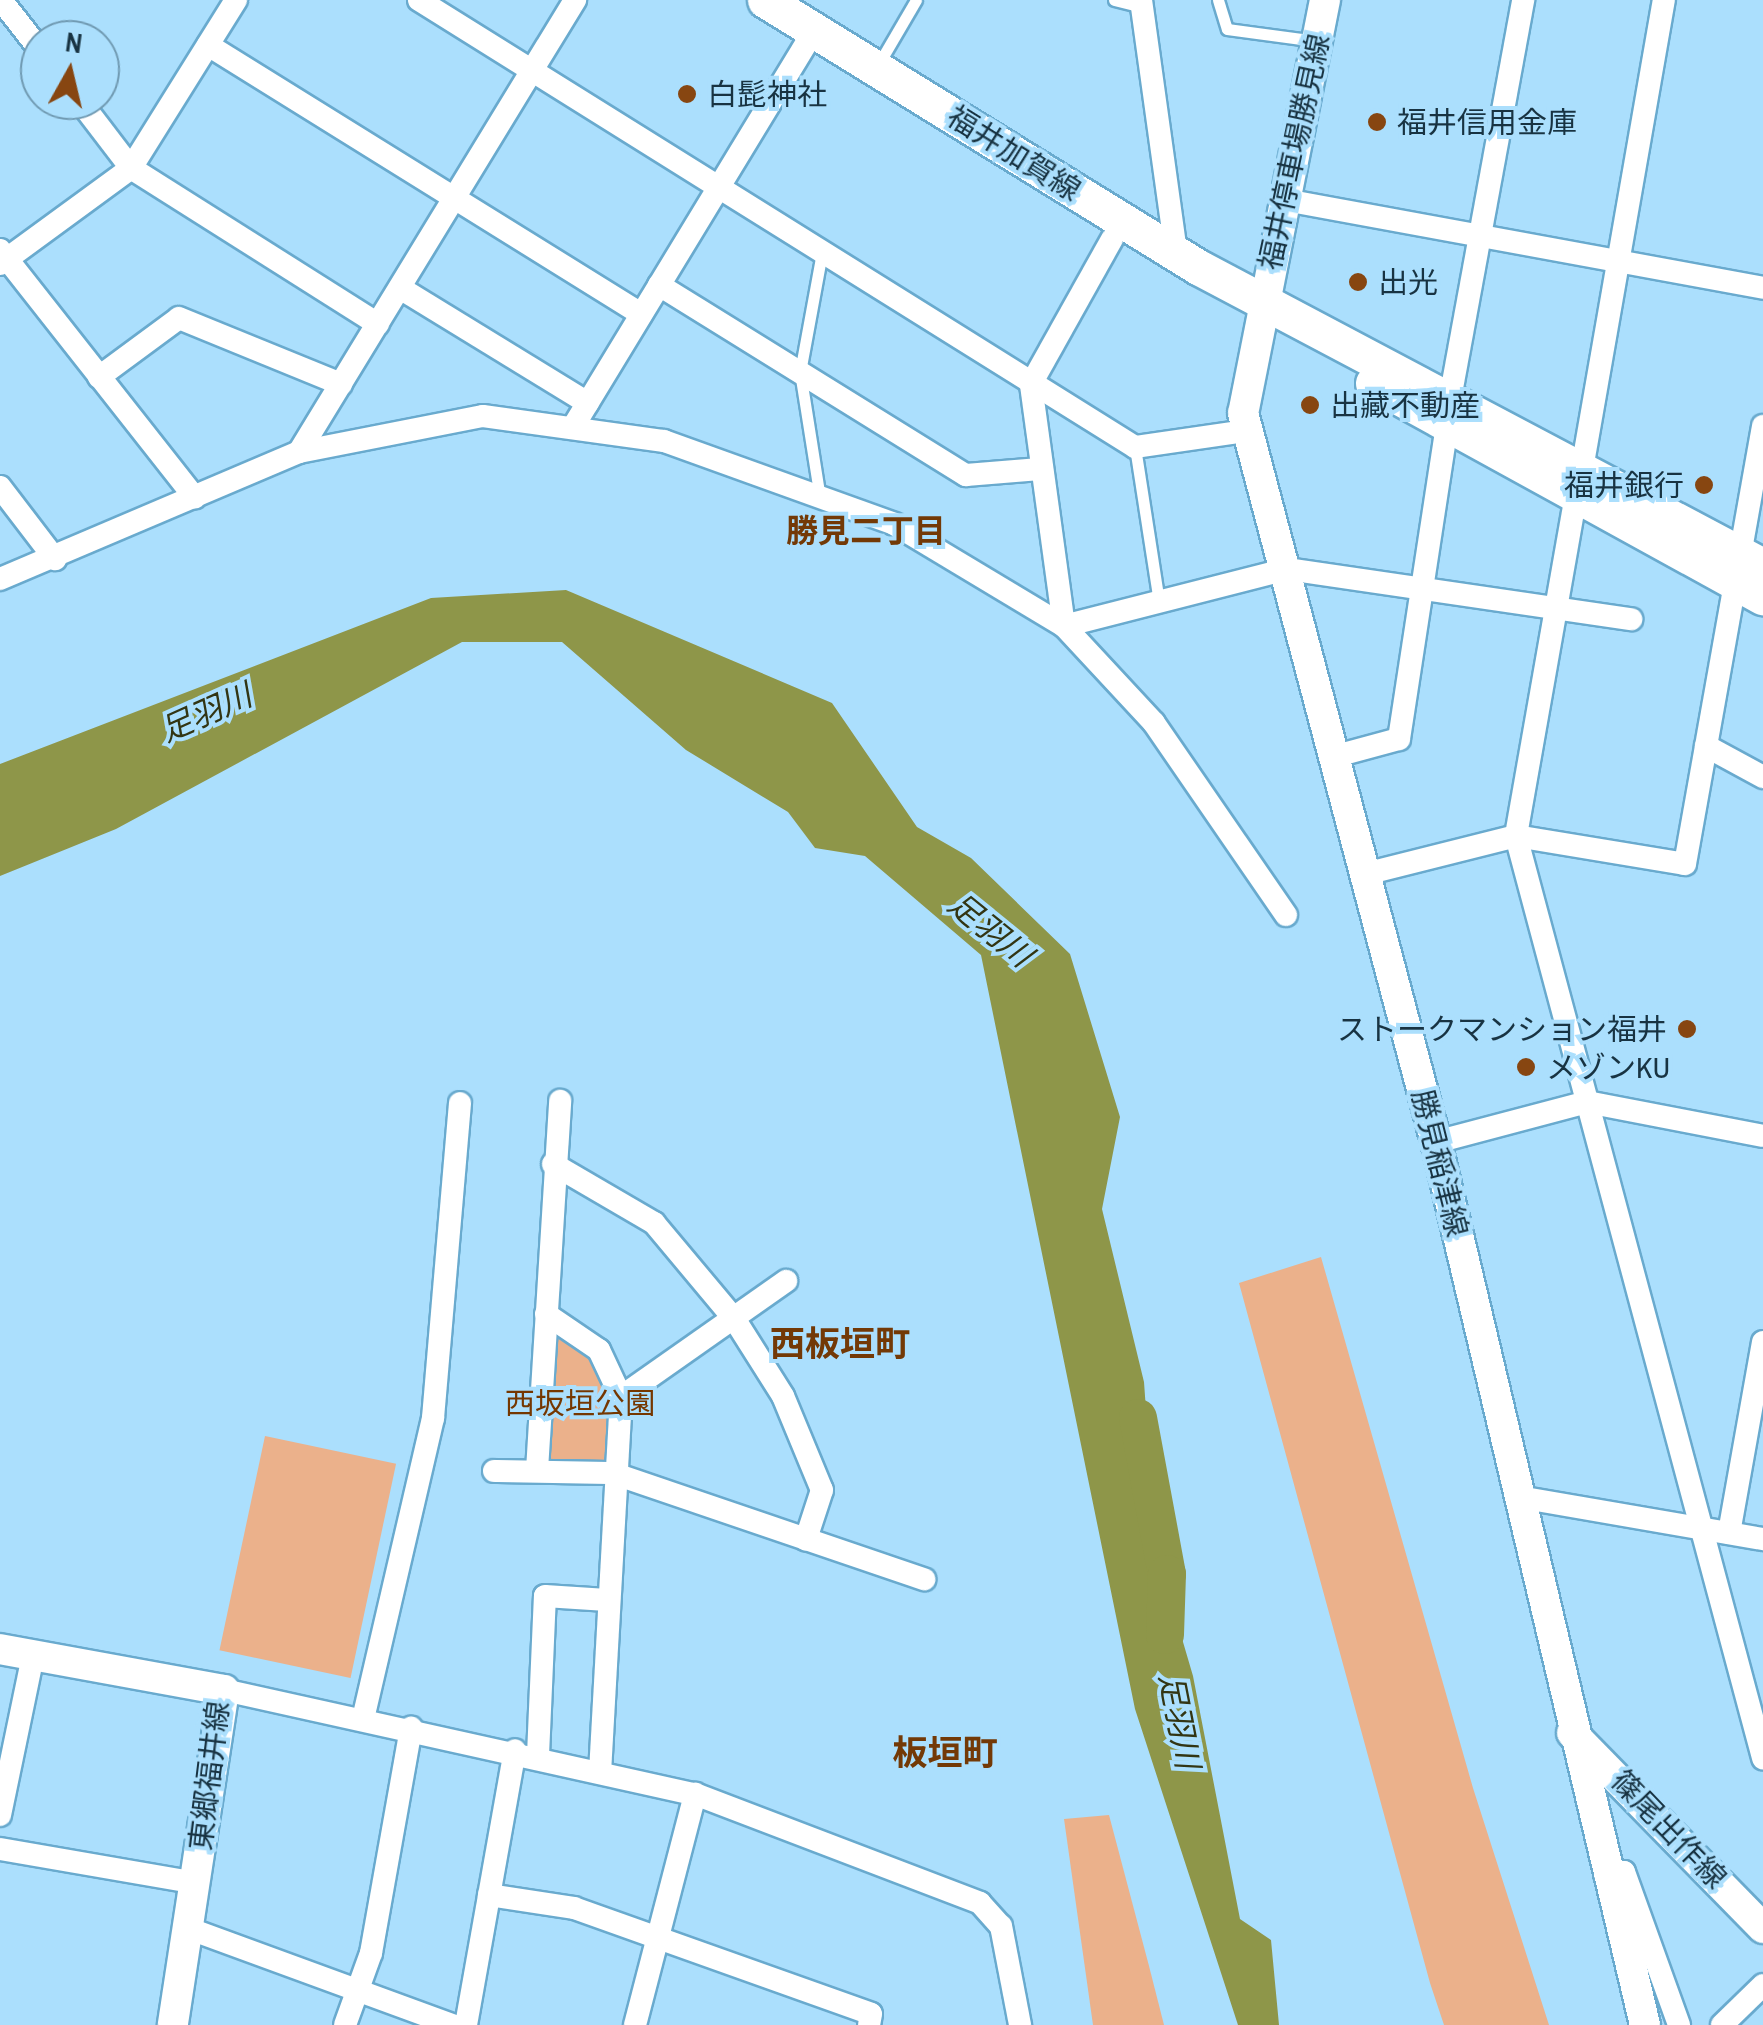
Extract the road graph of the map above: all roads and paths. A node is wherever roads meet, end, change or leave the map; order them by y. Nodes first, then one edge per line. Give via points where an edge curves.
1 (1, 0) edge
2 (236, 0) edge
3 (419, 0) edge
4 (576, 0) edge
5 (766, 0) edge
6 (916, 0) edge
7 (1114, 0) edge
8 (1218, 0) edge
9 (1325, 0) edge
10 (1523, 0) edge
11 (1664, 0) edge
12 (1141, 4) edge
13 (20, 24) edge
14 (814, 30) junction
15 (1318, 41) junction
16 (208, 46) junction
17 (876, 68) junction
18 (532, 71) junction
19 (94, 120) edge
20 (131, 168) junction
21 (718, 187) junction
22 (454, 198) junction
23 (1285, 200) junction
24 (1481, 236) junction
25 (1112, 239) dead end
26 (822, 252) junction
27 (1176, 253) junction
28 (2, 258) edge
29 (1619, 262) junction
30 (659, 286) junction
31 (400, 288) junction
32 (1763, 288) edge
33 (1263, 304) junction
34 (641, 314) junction
35 (378, 324) junction
36 (800, 372) junction
37 (99, 377) junction
38 (341, 384) junction
39 (1032, 384) junction
40 (588, 403) junction
41 (1449, 413) junction
42 (1763, 426) edge
43 (572, 427) junction
44 (1246, 431) junction
45 (1135, 447) junction
46 (299, 452) junction
47 (1040, 470) junction
48 (1579, 482) junction
49 (0, 487) edge
50 (819, 492) junction
51 (194, 498) junction
52 (55, 558) junction
53 (1745, 567) edge
54 (1287, 569) junction
55 (0, 579) edge
56 (1423, 583) junction
57 (1763, 597) edge
58 (1159, 602) junction
59 (1556, 605) junction
60 (1631, 619) dead end
61 (1064, 626) junction
62 (1706, 746) junction
63 (1336, 756) junction
64 (1763, 776) edge
65 (1516, 836) junction
66 (1365, 874) junction
67 (1286, 914) dead end
68 (560, 1101) dead end
69 (1587, 1102) junction
70 (460, 1104) dead end
71 (1763, 1136) edge
72 (1436, 1142) junction
73 (554, 1164) junction
74 (786, 1281) dead end
75 (546, 1314) junction
76 (735, 1320) junction
77 (1763, 1342) edge
78 (621, 1397) junction
79 (537, 1470) junction
80 (494, 1471) dead end
81 (612, 1473) junction
82 (1519, 1497) junction
83 (1704, 1529) junction
84 (1729, 1533) junction
85 (1763, 1539) edge
86 (806, 1540) junction
87 (924, 1579) dead end
88 (607, 1600) junction
89 (0, 1648) edge
90 (33, 1655) junction
91 (224, 1690) junction
92 (363, 1718) junction
93 (411, 1728) junction
94 (1572, 1732) junction
95 (526, 1752) junction
96 (1763, 1758) edge
97 (600, 1770) junction
98 (3, 1788) edge
99 (695, 1794) junction
100 (0, 1815) edge
101 (0, 1850) edge
102 (1605, 1874) junction
103 (196, 1883) junction
104 (489, 1894) junction
105 (1763, 1928) edge
106 (190, 1929) junction
107 (654, 1941) junction
108 (1763, 1985) edge
109 (351, 1988) junction
110 (174, 2025) edge
111 (345, 2025) edge
112 (453, 2025) edge
113 (466, 2025) edge
114 (635, 2025) edge
115 (869, 2025) edge
116 (1020, 2025) edge
117 (1644, 2025) edge
118 (1679, 2025) edge
119 (1722, 2025) edge

1 - 13 street
2 - 16 street
3 - 18 street
4 - 18 street
5 - 14 main road, 福井加賀線
6 - 17 lane
7 - 12 lane
8 - 15 lane via 1227,29
9 - 15 main road, 福井停車場勝見線
10 - 24 street
11 - 29 street
12 - 27 street
14 - 17 main road, 福井加賀線
14 - 21 street
15 - 23 main road, 福井停車場勝見線
16 - 20 street
16 - 22 street
17 - 27 main road, 福井加賀線
18 - 21 street
18 - 22 street
19 - 20 street
20 - 28 street
20 - 35 street
21 - 26 street
21 - 30 street
22 - 31 street
22 - 34 street
23 - 24 street
23 - 33 main road, 福井停車場勝見線
24 - 29 street
24 - 41 street
25 - 39 street
26 - 36 lane
26 - 39 street
27 - 33 main road, 福井加賀線
28 - 37 street
29 - 32 street
29 - 48 street
30 - 34 street
30 - 36 street
31 - 35 street
31 - 40 street
33 - 41 main road, 福井加賀線
33 - 44 main road, 勝見稲津線
34 - 40 street
35 - 38 street
36 - 47 street via 966,474
36 - 50 lane
37 - 38 street via 180,318
37 - 51 street
38 - 46 street
39 - 45 street
39 - 47 street
40 - 43 street
41 - 48 main road, 福井加賀線
41 - 56 street
42 - 53 street
43 - 46 street via 483,416
43 - 50 street via 664,441
44 - 45 street
44 - 54 main road, 勝見稲津線
45 - 58 lane
46 - 51 street
47 - 61 street
48 - 53 main road, 福井加賀線
48 - 59 street
49 - 52 street
50 - 61 street via 894,524
51 - 52 street
52 - 55 street
53 - 57 main road, 福井加賀線
53 - 62 street
54 - 56 street
54 - 58 street
54 - 63 main road, 勝見稲津線
56 - 59 street
56 - 63 street via 1399,739
58 - 61 street
59 - 60 street
59 - 65 street
61 - 67 street via 1154,723
62 - 64 street
62 - 65 street via 1685,864
63 - 66 main road, 勝見稲津線
65 - 66 street
65 - 69 street
66 - 72 main road, 勝見稲津線
68 - 73 street
69 - 71 street
69 - 72 street
69 - 83 street
70 - 92 street via 433,1418
72 - 82 main road, 勝見稲津線
73 - 75 street
73 - 76 street via 654,1223
74 - 76 street
75 - 78 street via 598,1350
75 - 79 street
76 - 78 street
76 - 86 street via 783,1396 822,1490
77 - 84 street
78 - 81 street
79 - 80 street
79 - 81 street
81 - 86 street
81 - 88 street
82 - 83 street
82 - 94 main road, 勝見稲津線
83 - 84 street
83 - 96 street
84 - 85 street
86 - 87 street
88 - 95 street via 545,1596
88 - 97 street
89 - 90 main road, 東郷福井線
90 - 91 main road, 東郷福井線
90 - 98 street
91 - 92 street
91 - 103 main road, 東郷福井線
92 - 93 street
93 - 95 street
93 - 109 street via 370,1952
94 - 102 main road, 勝見稲津線
94 - 105 main road, 篠尾出作線
95 - 97 street
95 - 104 street
97 - 99 street
98 - 100 street
99 - 107 street
99 - 116 street via 980,1903 1001,1926
101 - 103 street
102 - 117 main road, 勝見稲津線
102 - 118 street via 1624,1872
103 - 106 main road, 東郷福井線
104 - 107 street via 574,1908
104 - 113 street
106 - 109 street
106 - 110 main road, 東郷福井線
107 - 114 street
107 - 115 street via 871,2014
108 - 119 street
109 - 111 street
109 - 112 street

